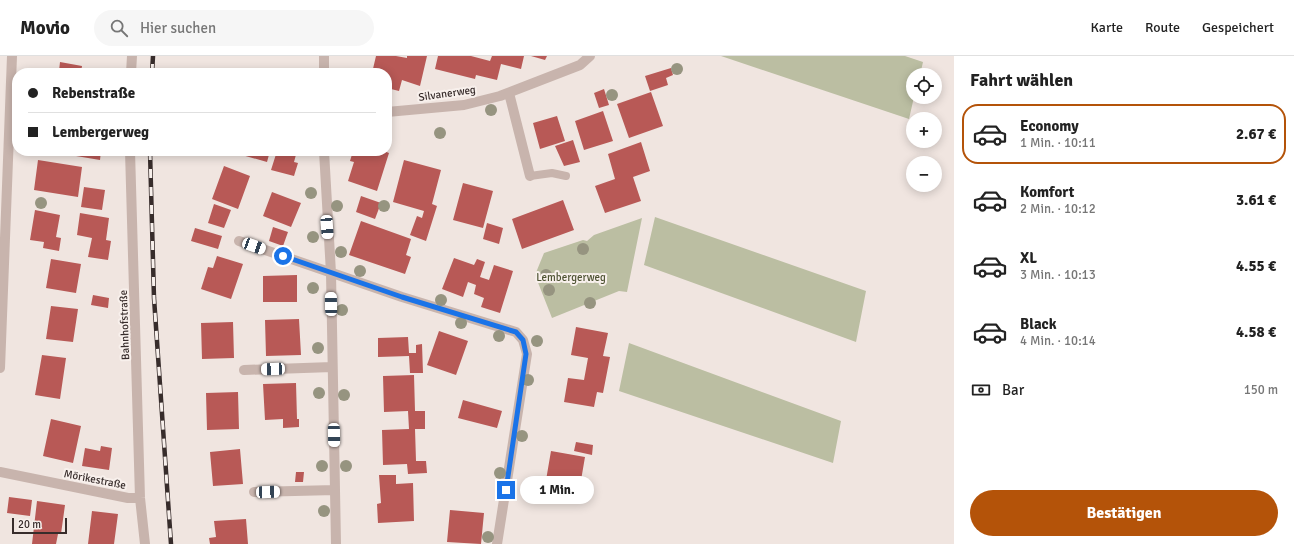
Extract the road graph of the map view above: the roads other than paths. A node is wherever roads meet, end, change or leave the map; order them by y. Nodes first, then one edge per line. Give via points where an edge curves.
1 (12, 56) edge
2 (132, 56) edge
3 (324, 56) edge
4 (590, 56) edge
5 (131, 68) edge
6 (324, 68) edge
7 (509, 93) junction
8 (392, 112) edge
9 (4, 147) edge
10 (130, 156) edge
11 (324, 156) edge
12 (530, 176) joint
13 (566, 176) dead end
14 (239, 240) dead end
15 (330, 273) junction
16 (332, 367) junction
17 (0, 368) edge
18 (244, 370) dead end
19 (0, 472) edge
20 (335, 490) junction
21 (254, 492) dead end
22 (140, 498) junction
23 (145, 544) edge
24 (336, 544) edge
25 (497, 544) edge

1 - 9 street
2 - 5 street
3 - 6 street
4 - 7 street, Silvanerweg via 580,65
7 - 8 street, Silvanerweg via 464,105
7 - 12 street
9 - 17 street
10 - 22 street, Bahnhofstraße
11 - 15 street
12 - 13 lane via 552,173
14 - 15 street
15 - 16 street
15 - 25 street via 516,332 523,340 526,354
16 - 18 street
16 - 20 street
19 - 22 street, Mörikestraße via 128,498
20 - 21 street
20 - 24 street
22 - 23 street, Mörikestraße

